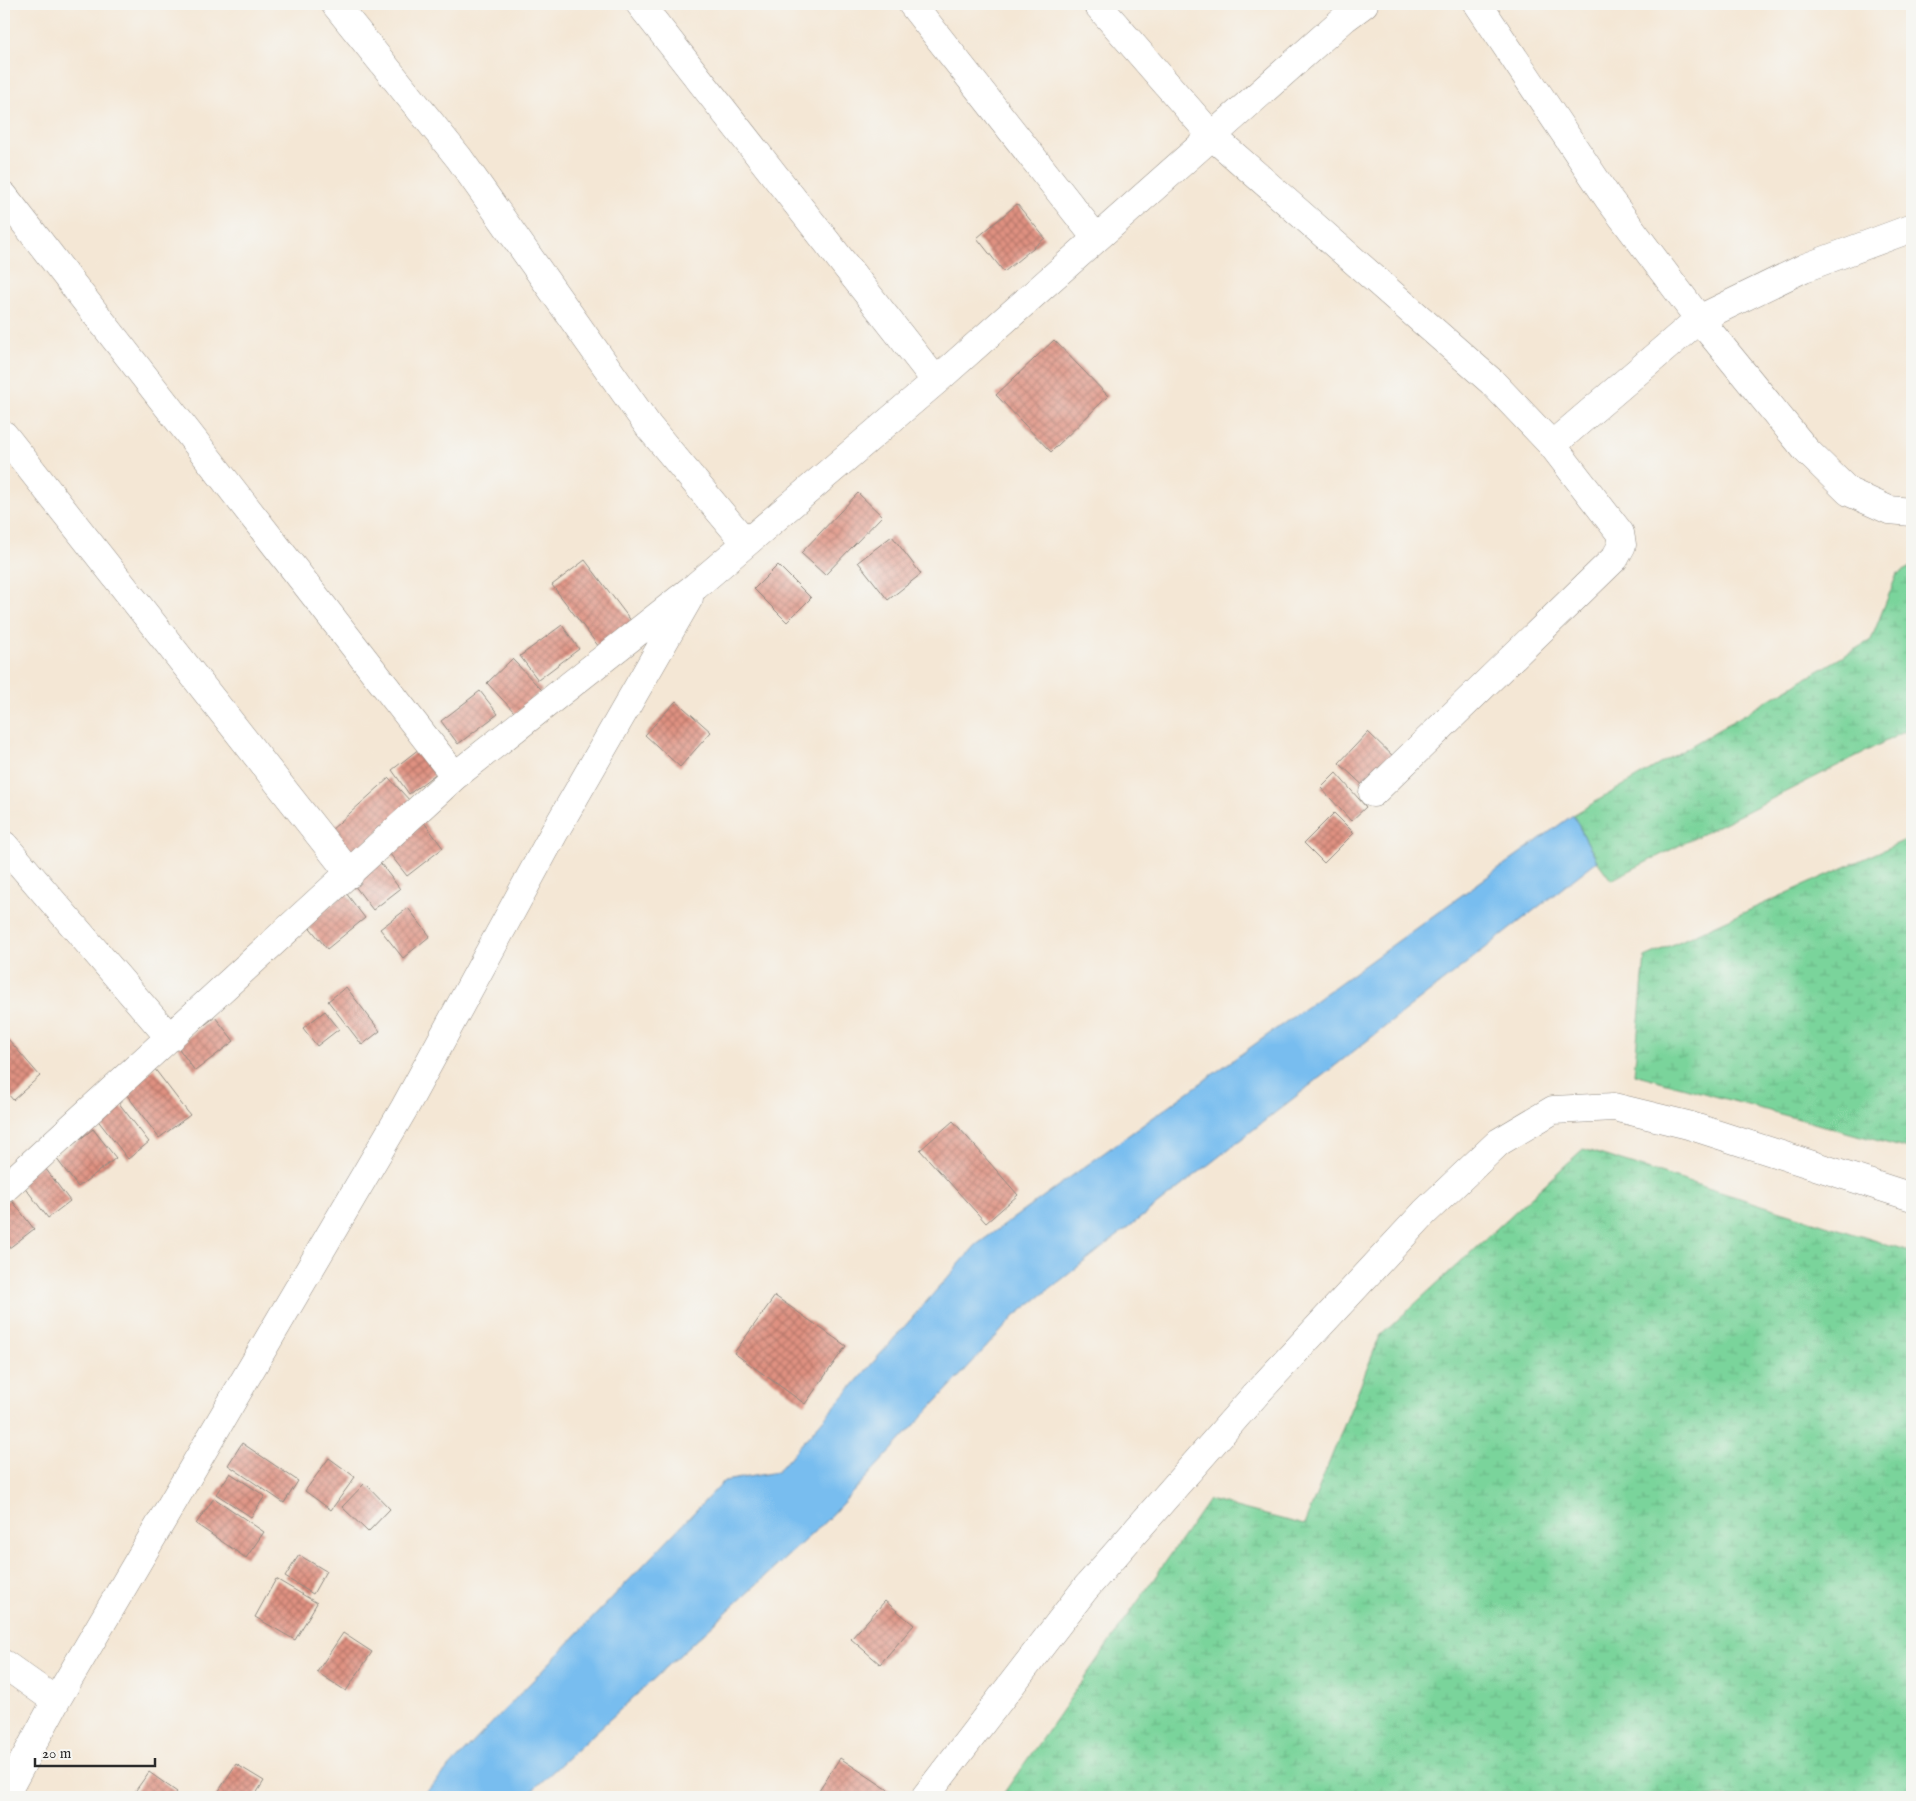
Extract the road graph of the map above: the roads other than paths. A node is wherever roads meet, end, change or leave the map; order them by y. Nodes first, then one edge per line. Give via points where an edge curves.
1 (335, 4) edge
2 (640, 4) edge
3 (912, 4) edge
4 (1098, 4) edge
5 (1364, 4) edge
6 (1478, 4) edge
7 (1212, 136) junction
8 (4, 196) edge
9 (1912, 228) edge
10 (1096, 238) junction
11 (1699, 319) junction
12 (936, 381) junction
13 (4, 435) edge
14 (1552, 446) junction
15 (1912, 512) edge
16 (746, 543) junction
17 (696, 586) junction
18 (455, 776) junction
19 (1373, 793) dead end
20 (9, 860) edge
21 (350, 874) junction
22 (170, 1038) junction
23 (4, 1189) edge
24 (1912, 1197) edge
25 (4, 1664) edge
26 (56, 1701) junction
27 (4, 1797) edge
28 (924, 1797) edge

1 - 16 street via 458,158 648,427
2 - 12 street
3 - 10 street
4 - 7 street
5 - 7 street
6 - 11 street via 1608,198
7 - 10 street
7 - 14 street via 1492,382
8 - 18 street
9 - 11 street via 1804,268
10 - 12 street
11 - 14 street
11 - 15 street via 1806,450 1849,492 1889,510
12 - 16 street
13 - 21 street
14 - 19 street via 1620,533 1622,545 1615,558
16 - 17 street
17 - 18 street
17 - 26 street via 554,833 400,1115
18 - 21 street
20 - 22 street
21 - 22 street
22 - 23 street
24 - 28 street via 1688,1125 1614,1107 1553,1110 1499,1142 1425,1212 1092,1581
25 - 26 street
26 - 27 street

